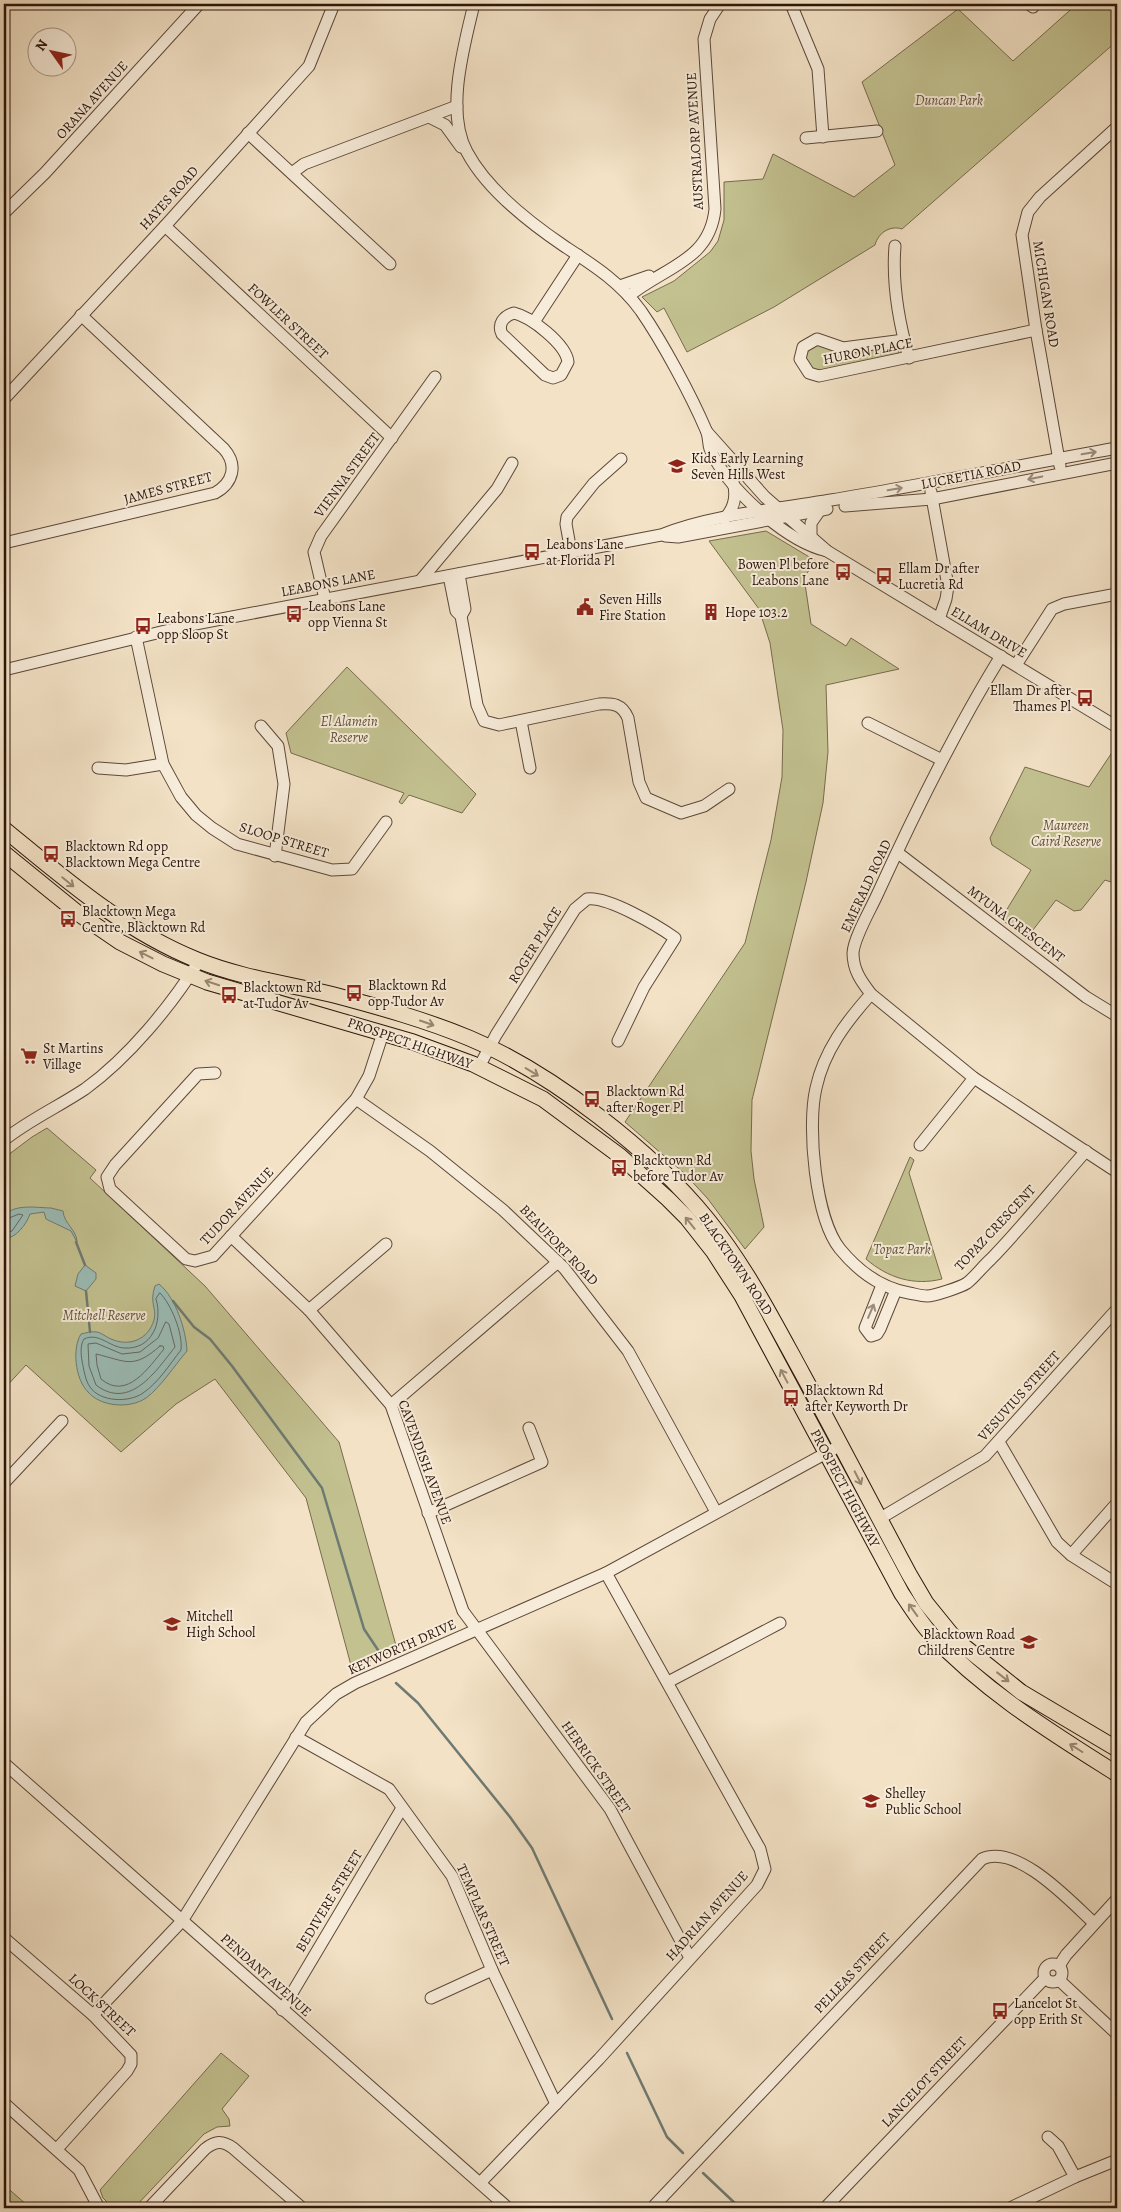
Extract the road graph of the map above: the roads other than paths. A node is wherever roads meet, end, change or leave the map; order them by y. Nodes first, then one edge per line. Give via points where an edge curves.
1 (199, 4) edge
2 (334, 4) edge
3 (474, 4) edge
4 (720, 4) edge
5 (790, 4) edge
6 (456, 106) junction
7 (429, 117) junction
8 (1117, 128) edge
9 (877, 131) dead end
10 (248, 134) junction
11 (823, 137) junction
12 (806, 138) dead end
13 (466, 152) junction
14 (292, 173) junction
15 (4, 214) edge
16 (165, 226) junction
17 (895, 246) dead end
18 (578, 255) junction
19 (390, 264) dead end
20 (676, 266) junction
21 (620, 286) junction
22 (629, 296) junction
23 (81, 315) junction
24 (534, 322) junction
25 (1036, 330) junction
26 (904, 340) junction
27 (909, 358) junction
28 (435, 377) dead end
29 (4, 399) edge
30 (707, 432) junction
31 (392, 438) junction
32 (1117, 448) edge
33 (1060, 458) junction
34 (621, 459) dead end
35 (512, 463) dead end
36 (1117, 463) edge
37 (1061, 472) junction
38 (732, 481) junction
39 (929, 483) junction
40 (932, 499) junction
41 (820, 510) junction
42 (760, 511) junction
43 (782, 512) junction
44 (724, 519) junction
45 (770, 520) junction
46 (661, 535) junction
47 (811, 536) junction
48 (4, 543) edge
49 (827, 550) junction
50 (571, 552) junction
51 (454, 575) junction
52 (420, 581) junction
53 (1117, 594) edge
54 (324, 599) junction
55 (939, 619) junction
56 (136, 637) junction
57 (1001, 656) junction
58 (1016, 665) junction
59 (4, 670) edge
60 (521, 721) junction
61 (868, 723) dead end
62 (261, 726) dead end
63 (1117, 727) edge
64 (942, 760) junction
65 (163, 764) junction
66 (98, 768) dead end
67 (530, 768) dead end
68 (729, 789) dead end
69 (386, 822) dead end
70 (4, 829) edge
71 (898, 852) junction
72 (4, 853) edge
73 (275, 856) junction
74 (199, 961) junction
75 (190, 975) junction
76 (871, 994) junction
77 (1117, 1016) edge
78 (383, 1033) junction
79 (618, 1041) dead end
80 (490, 1047) junction
81 (479, 1067) junction
82 (215, 1073) dead end
83 (974, 1078) junction
84 (356, 1099) junction
85 (4, 1140) edge
86 (920, 1145) dead end
87 (1086, 1151) junction
88 (1117, 1172) edge
89 (231, 1236) junction
90 (386, 1244) dead end
91 (558, 1262) junction
92 (882, 1285) junction
93 (896, 1290) junction
94 (1117, 1308) edge
95 (309, 1310) junction
96 (391, 1405) junction
97 (62, 1421) dead end
98 (529, 1428) dead end
99 (999, 1442) junction
100 (841, 1444) junction
101 (825, 1452) junction
102 (4, 1483) edge
103 (1117, 1502) edge
104 (716, 1512) junction
105 (428, 1513) junction
106 (879, 1519) junction
107 (1071, 1555) junction
108 (606, 1573) junction
109 (1117, 1584) edge
110 (780, 1623) dead end
111 (477, 1630) junction
112 (668, 1682) junction
113 (296, 1737) junction
114 (1117, 1749) edge
115 (4, 1763) edge
116 (1117, 1774) edge
117 (402, 1808) junction
118 (1117, 1899) edge
119 (182, 1921) junction
120 (1094, 1923) junction
121 (4, 1938) edge
122 (690, 1958) junction
123 (1058, 1966) junction
124 (492, 1970) junction
125 (1045, 1978) junction
126 (1059, 1980) junction
127 (431, 1998) dead end
128 (282, 2010) junction
129 (93, 2015) junction
130 (1117, 2034) edge
131 (4, 2103) edge
132 (556, 2104) junction
133 (1048, 2137) dead end
134 (57, 2149) junction
135 (1117, 2160) edge
136 (1075, 2177) junction
137 (480, 2183) junction
138 (100, 2208) edge
139 (149, 2208) edge
140 (302, 2208) edge
141 (508, 2208) edge
142 (652, 2208) edge
143 (825, 2208) edge
144 (1010, 2208) edge

1 - 15 street, ORANA AVENUE
2 - 10 street, HAYES ROAD via 309,66
3 - 6 street
4 - 20 street, AUSTRALORP AVENUE via 710,19 704,39 714,221 700,247
5 - 11 street via 818,69
6 - 7 street
6 - 13 street
7 - 13 street via 445,125
7 - 14 street via 304,164
8 - 25 street, MICHIGAN ROAD via 1040,197 1028,212 1022,235
9 - 11 street
10 - 14 street
10 - 16 street, HAYES ROAD
11 - 12 street
13 - 18 street via 506,200
14 - 19 street
16 - 23 street, HAYES ROAD
16 - 31 street, FOWLER STREET
17 - 26 street via 894,271
18 - 21 street
18 - 24 street
20 - 21 street, AUSTRALORP AVENUE
20 - 22 street, AUSTRALORP AVENUE
21 - 22 street
22 - 30 street via 669,359
23 - 29 street, HAYES ROAD
23 - 48 street, JAMES STREET via 224,449 233,464 231,477 225,487 215,493
24 - 24 street via 512,314 501,322 500,330 545,375 558,377 566,370 568,359
25 - 27 street, HURON PLACE
25 - 33 street, MICHIGAN ROAD
26 - 27 street
26 - 27 street, HURON PLACE via 843,348 817,338 804,347 800,359 809,373 819,376
28 - 31 street, VIENNA STREET
30 - 38 street via 710,448
30 - 43 street via 749,481
31 - 54 street, VIENNA STREET via 321,536 314,552
33 -> 32 street, LUCRETIA ROAD
33 - 37 street, MICHIGAN ROAD
33 - 39 street, LUCRETIA ROAD
34 - 50 street via 594,483 567,517
35 - 52 street via 497,488
36 - 37 street, LUCRETIA ROAD
37 -> 40 street, LUCRETIA ROAD
38 - 42 street
38 - 44 street via 735,499
39 - 40 street, ELLAM DRIVE
43 -> 39 street, LUCRETIA ROAD
40 - 41 street, LUCRETIA ROAD via 865,502
40 - 55 street, ELLAM DRIVE via 948,586
41 - 43 street, LUCRETIA ROAD
41 - 47 street via 811,523
42 - 43 street, LEABONS LANE
42 - 44 street, LEABONS LANE
42 - 45 street
43 - 45 street, LUCRETIA ROAD
43 - 47 street
44 - 46 street, LEABONS LANE
45 - 46 street, LEABONS LANE via 678,537
45 - 49 street via 814,548
46 - 50 street, LEABONS LANE
47 - 49 street
49 - 55 street
50 - 51 street, LEABONS LANE
51 - 52 street, LEABONS LANE
51 - 60 street via 456,611 460,616 477,705 484,721 499,725
52 - 54 street, LEABONS LANE
53 - 58 street via 1052,609
54 - 56 street, LEABONS LANE
55 - 57 street, ELLAM DRIVE
56 - 59 street, LEABONS LANE
56 - 65 street, SLOOP STREET
57 - 58 street, ELLAM DRIVE
57 - 64 street, EMERALD ROAD
58 - 63 street, ELLAM DRIVE
60 - 67 street
60 - 68 street via 615,703 624,709 628,718 639,782 646,798 682,813 704,806
61 - 64 street
62 - 73 street via 278,746 284,784
64 - 71 street, EMERALD ROAD
65 - 66 street via 126,770
65 - 73 street, SLOOP STREET via 182,797 212,828 237,844
69 - 73 street, SLOOP STREET via 352,869 332,870
70 -> 74 main road, BLACKTOWN ROAD via 103,909 153,940
71 - 76 street, EMERALD ROAD via 853,952 859,979
71 - 77 street, MYUNA CRESCENT via 1086,997
75 -> 72 main road via 105,932
74 - 75 street
74 -> 80 main road, BLACKTOWN ROAD via 367,1004
78 -> 75 main road, PROSPECT HIGHWAY
75 - 85 street via 173,999 101,1076
76 - 83 street, EMERALD ROAD
76 - 92 street, TOPAZ CRESCENT via 827,1053 816,1088 812,1132 817,1183 825,1218 840,1248
78 - 81 main road, PROSPECT HIGHWAY
78 - 84 street, TUDOR AVENUE
79 - 80 street, ROGER PLACE via 644,987 675,938 594,898 575,908
80 - 81 street, ROGER PLACE
80 -> 100 main road, BLACKTOWN ROAD via 584,1107 644,1154 691,1200 710,1222 760,1296
101 -> 81 main road, PROSPECT HIGHWAY via 742,1296 687,1218 620,1156 543,1100
82 - 89 street, TUDOR AVENUE via 198,1074 107,1177 110,1189 186,1259 195,1261 212,1256
83 - 86 street
83 - 87 street, EMERALD ROAD
84 - 89 street, TUDOR AVENUE
84 - 91 street, BEAUFORT ROAD via 430,1151 496,1204
87 - 88 street, EMERALD ROAD
87 - 93 street, TOPAZ CRESCENT via 966,1283 929,1296
89 - 95 street, CAVENDISH AVENUE
90 - 95 street
91 - 96 street
91 - 104 street, BEAUFORT ROAD via 628,1351
92 - 93 street, TOPAZ CRESCENT
93 -> 92 street via 877,1334 871,1336 865,1328
94 - 99 street, VESUVIUS STREET
95 - 96 street, CAVENDISH AVENUE
96 - 105 street, CAVENDISH AVENUE
97 - 102 street
98 - 105 street via 542,1462
99 - 106 street, VESUVIUS STREET via 970,1466
99 - 107 street via 1051,1534
100 - 101 street, KEYWORTH DRIVE
100 -> 106 main road, BLACKTOWN ROAD
101 - 104 street, KEYWORTH DRIVE
116 -> 101 main road, PROSPECT HIGHWAY via 1026,1716 975,1677 930,1633 902,1594
103 - 107 street
104 - 108 street, KEYWORTH DRIVE
105 - 111 street, CAVENDISH AVENUE via 463,1611
106 -> 114 main road, BLACKTOWN ROAD via 926,1603 950,1634 1021,1692
107 - 109 street
108 - 111 street, KEYWORTH DRIVE
108 - 112 street, HADRIAN AVENUE
110 - 112 street
111 - 113 street, KEYWORTH DRIVE via 336,1694 319,1708
111 - 122 street, HERRICK STREET via 610,1809
112 - 122 street, HADRIAN AVENUE via 760,1849 765,1869 758,1886
113 - 117 street, TEMPLAR STREET via 389,1789
113 - 119 street, KEYWORTH DRIVE
115 - 119 street, PENDANT AVENUE
117 - 124 street, TEMPLAR STREET via 452,1876
117 - 128 street, BEDIVERE STREET
118 - 120 street
119 - 128 street, PENDANT AVENUE
119 - 129 street, KEYWORTH DRIVE
120 - 123 street
120 - 142 street, PELLEAS STREET via 1049,1881 1017,1862 1005,1856 982,1859
121 - 129 street, LOCK STREET
122 - 132 street, HADRIAN AVENUE
123 - 125 street via 1047,1965
123 - 126 street via 1062,1974
124 - 127 street
124 - 132 street, TEMPLAR STREET
125 - 126 street via 1050,1982
125 - 143 street, LANCELOT STREET
126 - 130 street
128 - 137 street, PENDANT AVENUE
129 - 134 street, LOCK STREET via 127,2049 131,2064
131 - 134 street
132 - 137 street, HADRIAN AVENUE
133 - 136 street via 1058,2146
134 - 138 street via 79,2170
135 - 136 street
136 - 144 street
137 - 141 street, PENDANT AVENUE
139 - 140 street via 205,2149 212,2143 221,2142 233,2148

